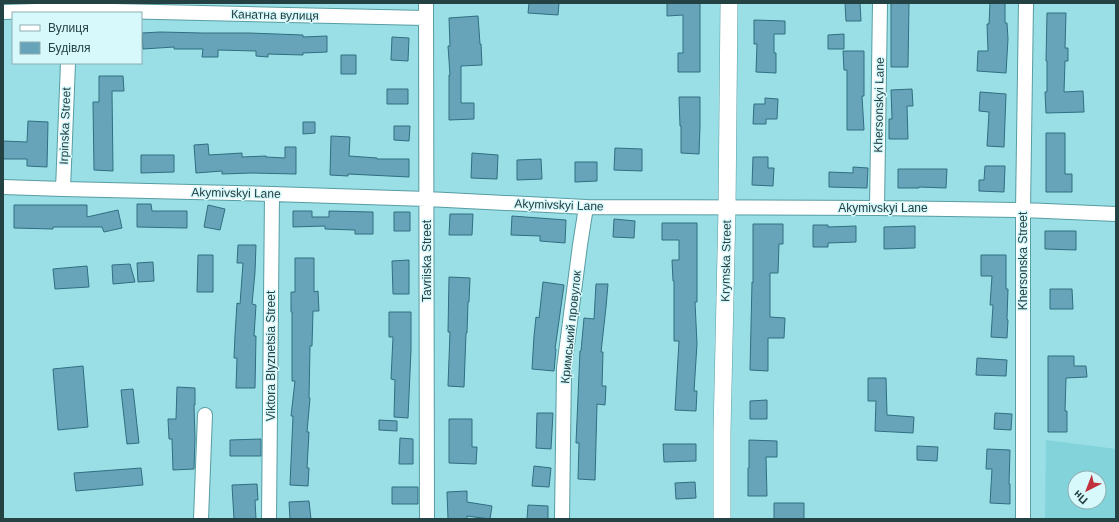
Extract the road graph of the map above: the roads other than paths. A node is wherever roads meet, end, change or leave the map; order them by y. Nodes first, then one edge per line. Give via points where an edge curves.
1 (426, 3) edge
2 (729, 3) edge
3 (880, 3) edge
4 (1026, 3) edge
5 (70, 9) edge
6 (3, 12) edge
7 (426, 18) junction
8 (68, 64) edge
9 (3, 187) edge
10 (63, 189) junction
11 (272, 194) junction
12 (427, 199) junction
13 (586, 207) junction
14 (727, 208) junction
15 (878, 208) junction
16 (1023, 210) junction
17 (1116, 214) edge
18 (205, 415) dead end
19 (201, 519) edge
20 (269, 519) edge
21 (427, 519) edge
22 (562, 519) edge
23 (722, 519) edge
24 (1023, 519) edge

1 - 7 street, Tavriiska Street
2 - 14 street, Krymska Street
3 - 15 street, Khersonskyi Lane
4 - 16 street, Khersonska Street
5 - 6 street, Канатна вулиця
5 - 7 street, Канатна вулиця
7 - 12 street, Tavriiska Street
8 - 10 street, Irpinska Street
9 - 10 street, Akymivskyi Lane
10 - 11 street, Akymivskyi Lane
11 - 12 street, Akymivskyi Lane
11 - 20 street, Viktora Blyznetsia Street
12 - 13 street, Akymivskyi Lane
12 - 21 street, Tavriiska Street
13 - 14 street, Akymivskyi Lane
13 - 22 street, Кримський провулок via 564,368
14 - 15 street, Akymivskyi Lane
14 - 23 street, Krymska Street
15 - 16 street, Akymivskyi Lane
16 - 17 street, Akymivskyi Lane
16 - 24 street, Khersonska Street
18 - 19 street

